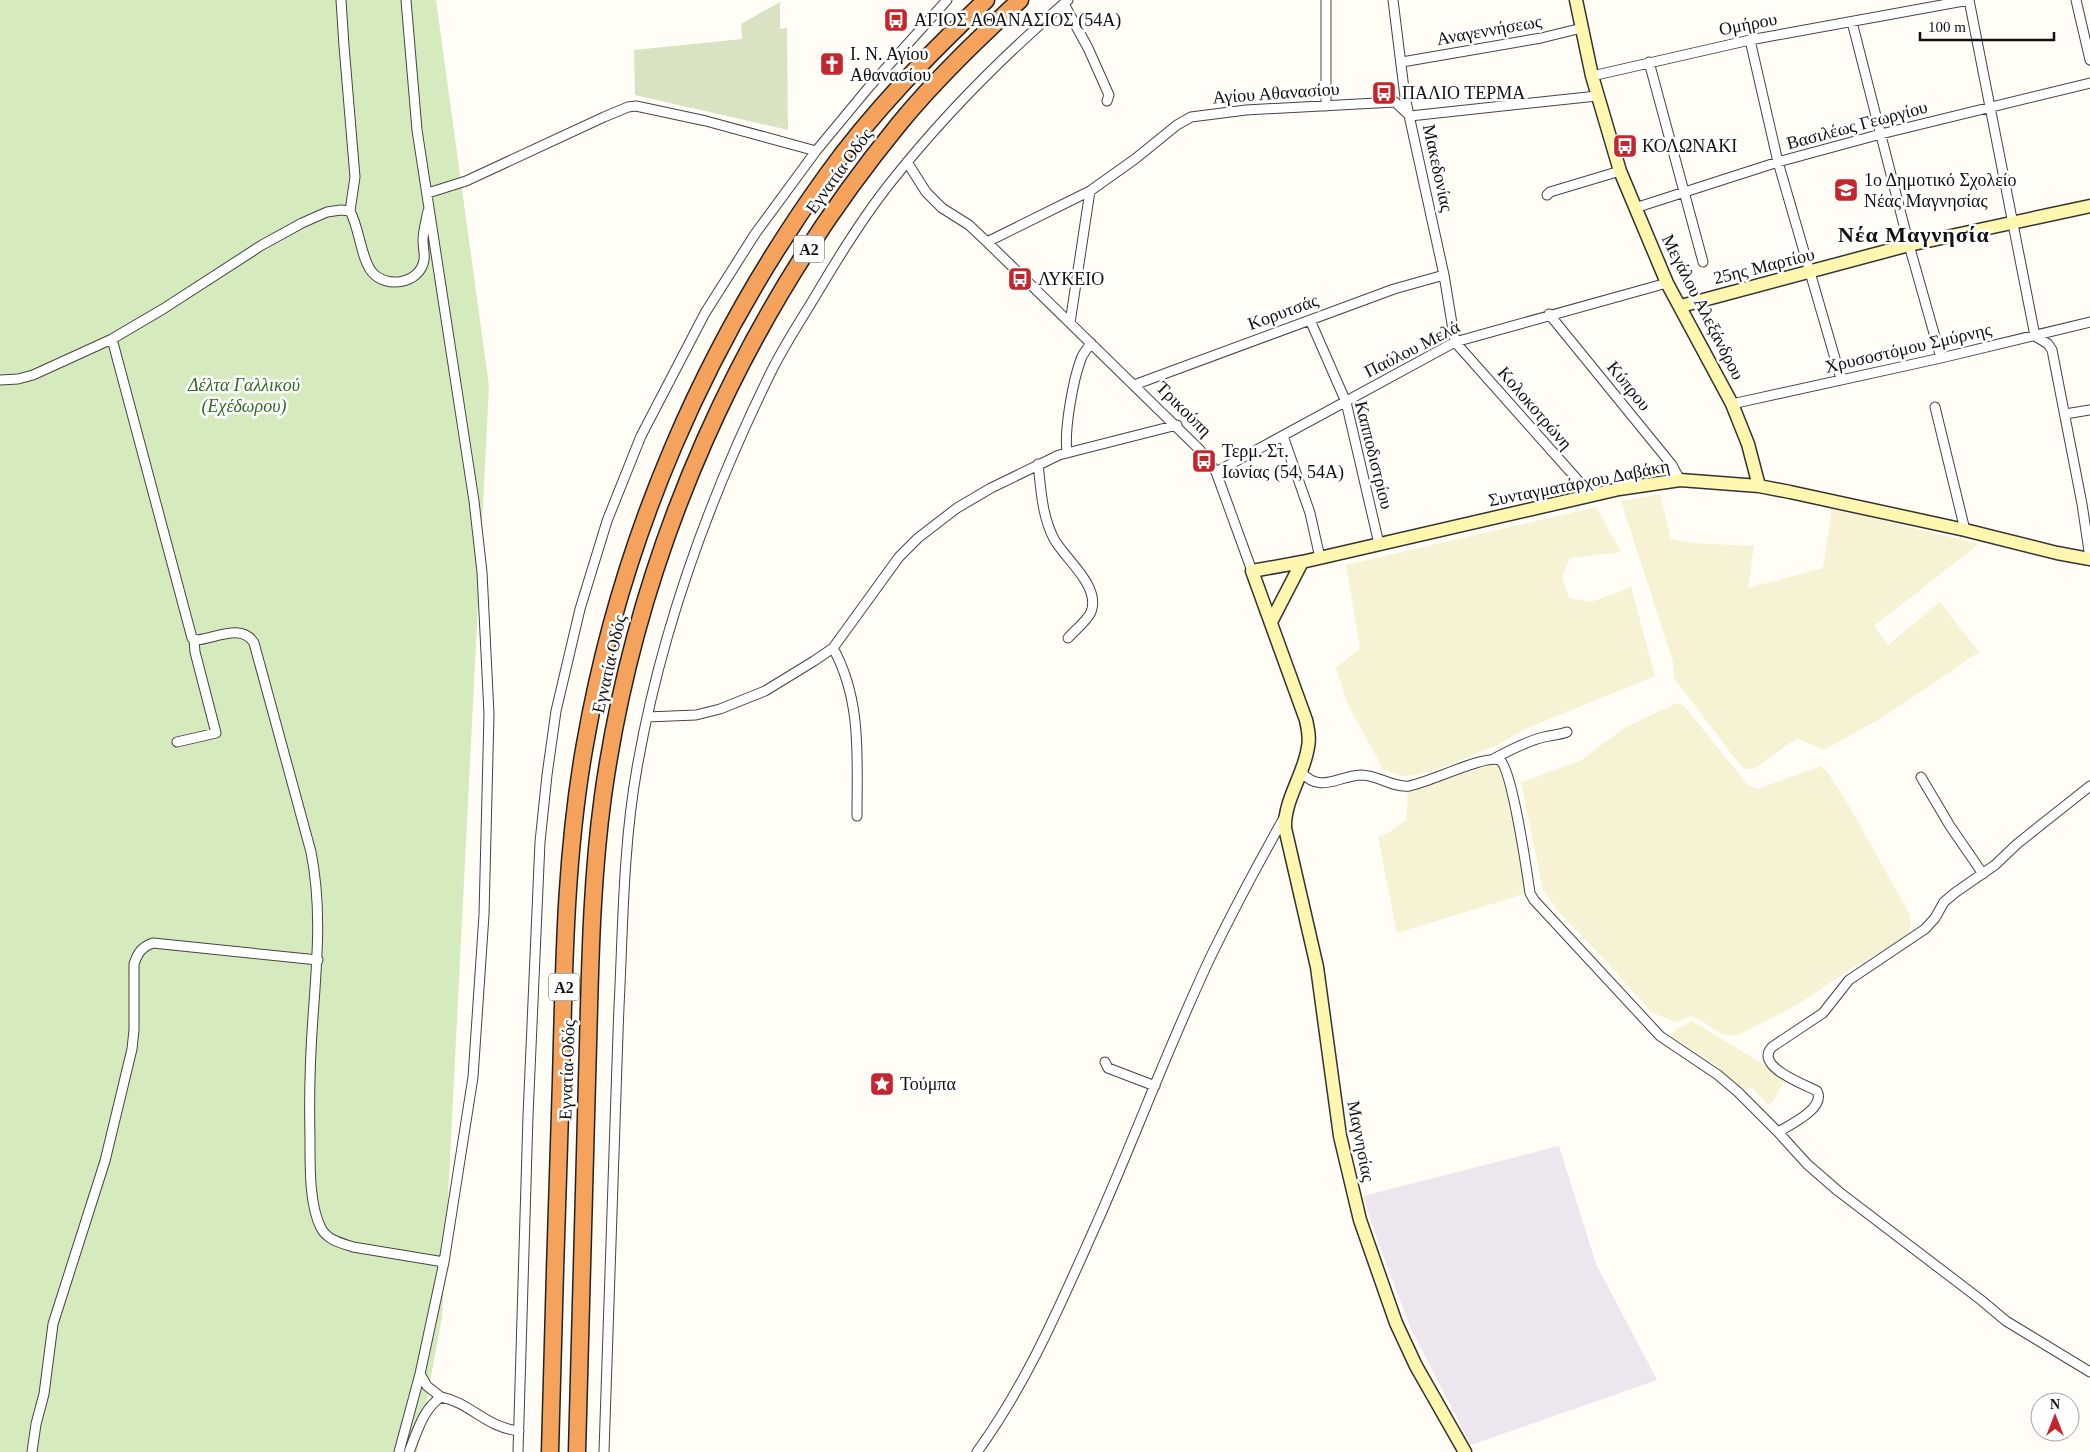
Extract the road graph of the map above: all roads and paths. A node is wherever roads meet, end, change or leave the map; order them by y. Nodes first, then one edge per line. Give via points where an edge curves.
1 (341, 0) edge
2 (406, 0) edge
3 (947, 0) edge
4 (986, 0) edge
5 (1020, 0) edge
6 (1326, 0) edge
7 (1393, 0) edge
8 (1576, 0) edge
9 (1969, 0) edge
10 (2076, 0) edge
11 (1066, 2) edge
12 (1852, 22) junction
13 (1582, 28) junction
14 (1750, 40) junction
15 (2090, 60) edge
16 (1402, 62) junction
17 (1649, 62) junction
18 (1592, 76) junction
19 (2090, 83) edge
20 (1597, 96) junction
21 (1405, 97) junction
22 (1107, 101) dead end
23 (1395, 102) junction
24 (1326, 106) junction
25 (1990, 108) junction
26 (1410, 116) junction
27 (1881, 134) junction
28 (816, 151) junction
29 (907, 162) junction
30 (1778, 162) junction
31 (1620, 171) junction
32 (1090, 191) junction
33 (1684, 191) junction
34 (428, 193) junction
35 (1547, 195) dead end
36 (429, 206) junction
37 (2090, 206) edge
38 (1635, 208) junction
39 (350, 211) junction
40 (2013, 221) junction
41 (987, 242) junction
42 (1909, 246) junction
43 (1703, 262) dead end
44 (1810, 273) junction
45 (1444, 275) junction
46 (1667, 283) junction
47 (1680, 306) junction
48 (1550, 314) junction
49 (1310, 320) junction
50 (2090, 322) edge
51 (1070, 323) junction
52 (2035, 336) junction
53 (112, 339) junction
54 (1455, 342) junction
55 (1092, 343) junction
56 (1941, 358) junction
57 (1841, 379) junction
58 (0, 380) edge
59 (1134, 385) junction
60 (1346, 402) junction
61 (1732, 404) junction
62 (1935, 407) dead end
63 (2090, 410) edge
64 (2065, 414) junction
65 (1177, 426) junction
66 (1283, 436) junction
67 (1067, 452) junction
68 (1038, 464) junction
69 (1216, 472) junction
70 (1680, 480) junction
71 (1759, 486) junction
72 (1590, 495) junction
73 (2086, 503) edge
74 (1965, 530) junction
75 (1379, 544) junction
76 (1320, 558) junction
77 (2090, 558) edge
78 (1302, 562) junction
79 (1252, 571) junction
80 (1272, 622) junction
81 (1068, 638) dead end
82 (194, 640) junction
83 (833, 648) junction
84 (646, 717) junction
85 (1567, 732) dead end
86 (177, 742) dead end
87 (1496, 758) junction
88 (1301, 772) junction
89 (1922, 777) dead end
90 (2090, 786) edge
91 (857, 816) dead end
92 (1285, 816) junction
93 (1984, 874) junction
94 (318, 960) junction
95 (1105, 1062) dead end
96 (1155, 1086) junction
97 (1778, 1132) junction
98 (444, 1262) junction
99 (2090, 1372) edge
100 (420, 1374) junction
101 (441, 1397) junction
102 (519, 1431) junction
103 (32, 1452) edge
104 (400, 1452) edge
105 (409, 1452) edge
106 (518, 1452) edge
107 (550, 1452) edge
108 (577, 1452) edge
109 (604, 1452) edge
110 (977, 1452) edge
111 (1465, 1452) edge

1 - 39 street via 356,177
2 - 34 street via 417,130
3 - 28 street
4 - 107 highway, Εγνατία Οδός / Α2 via 885,103 828,173 782,242 732,325 687,415 640,530 619,596 584,747 571,845
5 - 108 highway, Εγνατία Οδός / Α2 via 955,63 901,122 847,191 800,262 755,338 686,483 644,606 611,746 597,850 591,950
6 - 24 street
7 - 16 street, Μακεδονίας
8 - 13 street, Μεγάλου Αλεξάνδρου
9 - 12 street, Ομήρου
9 - 25 street
10 - 15 street
11 - 22 street via 1109,95
11 - 29 street via 1010,51
12 - 14 street, Ομήρου
12 - 27 street
13 - 16 street, Αναγεννήσεως
13 - 18 street, Μεγάλου Αλεξάνδρου
14 - 17 street, Ομήρου
14 - 30 street
16 - 21 street, Μακεδονίας
17 - 18 street, Ομήρου
17 - 33 street
18 - 20 street, Μεγάλου Αλεξάνδρου
19 - 25 street, Βασιλέως Γεωργίου
20 - 26 street
20 - 31 street, Μεγάλου Αλεξάνδρου
21 - 23 street
21 - 26 street, Μακεδονίας
23 - 24 street, Αγίου Αθανασίου
23 - 26 street
24 - 32 street, Αγίου Αθανασίου via 1190,117
25 - 27 street, Βασιλέως Γεωργίου
25 - 40 street
26 - 45 street, Μακεδονίας
27 - 30 street, Βασιλέως Γεωργίου
27 - 42 street
28 - 34 street via 636,106 604,116 466,181
28 - 102 street via 755,234 705,313 641,436 607,521 567,658 540,842
29 - 41 street, Τρικούπη via 926,192
29 - 84 street via 843,250 774,367 729,463 696,548 663,650
30 - 33 street, Βασιλέως Γεωργίου
30 - 44 street
31 - 35 street
31 - 38 street, Μεγάλου Αλεξάνδρου
32 - 41 street, Αγίου Αθανασίου
32 - 51 street
33 - 38 street, Βασιλέως Γεωργίου
33 - 43 street
34 - 36 street
36 - 39 street via 424,228 424,260 412,278 400,282 388,282 372,272 366,263
36 - 98 street via 474,501 483,591 489,714 484,915 475,1059
37 - 40 street, 25ης Μαρτίου
38 - 46 street, Μεγάλου Αλεξάνδρου
39 - 53 street via 327,212 302,223
40 - 42 street, 25ης Μαρτίου
40 - 52 street
41 - 51 street, Τρικούπη
42 - 44 street, 25ης Μαρτίου
42 - 56 street
44 - 47 street, 25ης Μαρτίου
44 - 57 street
45 - 49 street, Κορυτσάς via 1394,289
45 - 54 street, Μακεδονίας
46 - 47 street, Μεγάλου Αλεξάνδρου
46 - 48 street, Παύλου Μελά
47 - 61 street, Μεγάλου Αλεξάνδρου
48 - 54 street, Παύλου Μελά
48 - 70 street, Κύπρου via 1672,465
49 - 59 street, Κορυτσάς
49 - 60 street, Καπποδιστρίου
50 - 52 street, Χρυσοστόμου Σμύρνης
51 - 55 street, Τρικούπη
52 - 56 street, Χρυσοστόμου Σμύρνης
52 - 64 street via 2052,350
53 - 58 street via 33,375
53 - 82 street
54 - 60 street, Παύλου Μελά
54 - 72 street, Κολοκοτρώνη
55 - 59 street, Τρικούπη
55 - 67 street via 1078,367 1068,421
56 - 57 street, Χρυσοστόμου Σμύρνης
57 - 61 street, Χρυσοστόμου Σμύρνης
59 - 65 street, Τρικούπη
60 - 66 street, Παύλου Μελά
60 - 75 street, Καπποδιστρίου
61 - 71 street, Μεγάλου Αλεξάνδρου via 1748,444
62 - 74 street
63 - 64 street
64 - 73 street
65 - 67 street
65 - 69 street, Τρικούπη
66 - 69 street, Παύλου Μελά
66 - 76 street via 1310,513
67 - 68 street
68 - 81 street via 1048,524 1061,550 1085,578 1093,605 1090,614
68 - 83 street via 957,508 918,538 899,557
69 - 79 street, Τρικούπη
70 - 71 street, Συνταγματάρχου Δαβάκη
70 - 72 street, Συνταγματάρχου Δαβάκη
71 - 74 street, Συνταγματάρχου Δαβάκη
72 - 75 street, Συνταγματάρχου Δαβάκη
73 - 77 street
74 - 77 street, Συνταγματάρχου Δαβάκη via 2057,554
75 - 76 street, Συνταγματάρχου Δαβάκη
76 - 78 street, Συνταγματάρχου Δαβάκη
78 - 79 street, Συνταγματάρχου Δαβάκη
78 - 80 street
79 - 80 street, Τρικούπη
80 - 88 street, Τρικούπη via 1306,720 1308,747
82 - 86 street via 216,733
82 - 94 street via 242,632 254,643 311,852 317,882
83 - 84 street via 765,691 720,710 696,715
83 - 91 street via 852,693
84 - 109 street via 629,833 624,913 612,1163
85 - 87 street via 1553,738 1544,737
87 - 88 street via 1404,786 1361,775 1314,783
87 - 97 street via 1504,763 1508,777 1534,900 1660,1036 1718,1075
88 - 92 street, Τρικούπη
89 - 93 street via 1950,826
90 - 93 street
92 - 96 street via 1245,886
92 - 111 street, Μαγνησίας via 1287,842 1317,967 1340,1136 1360,1220 1396,1322 1416,1366
93 - 97 street via 1944,902 1935,918 1919,934 1849,980 1823,1013 1769,1050 1767,1058 1775,1068 1819,1094 1808,1114
94 - 98 street via 312,1028 310,1121 310,1176 317,1218 328,1237 345,1244
94 - 103 street via 154,943 144,946 137,954 132,1049 105,1162 53,1324
95 - 96 street via 1108,1068
96 - 110 street via 1050,1328 1006,1411
97 - 99 street via 1838,1191 2006,1321
98 - 100 street
100 - 101 street via 427,1386
100 - 104 street
101 - 102 street via 461,1404 495,1426
101 - 105 street via 427,1411
102 - 106 street

